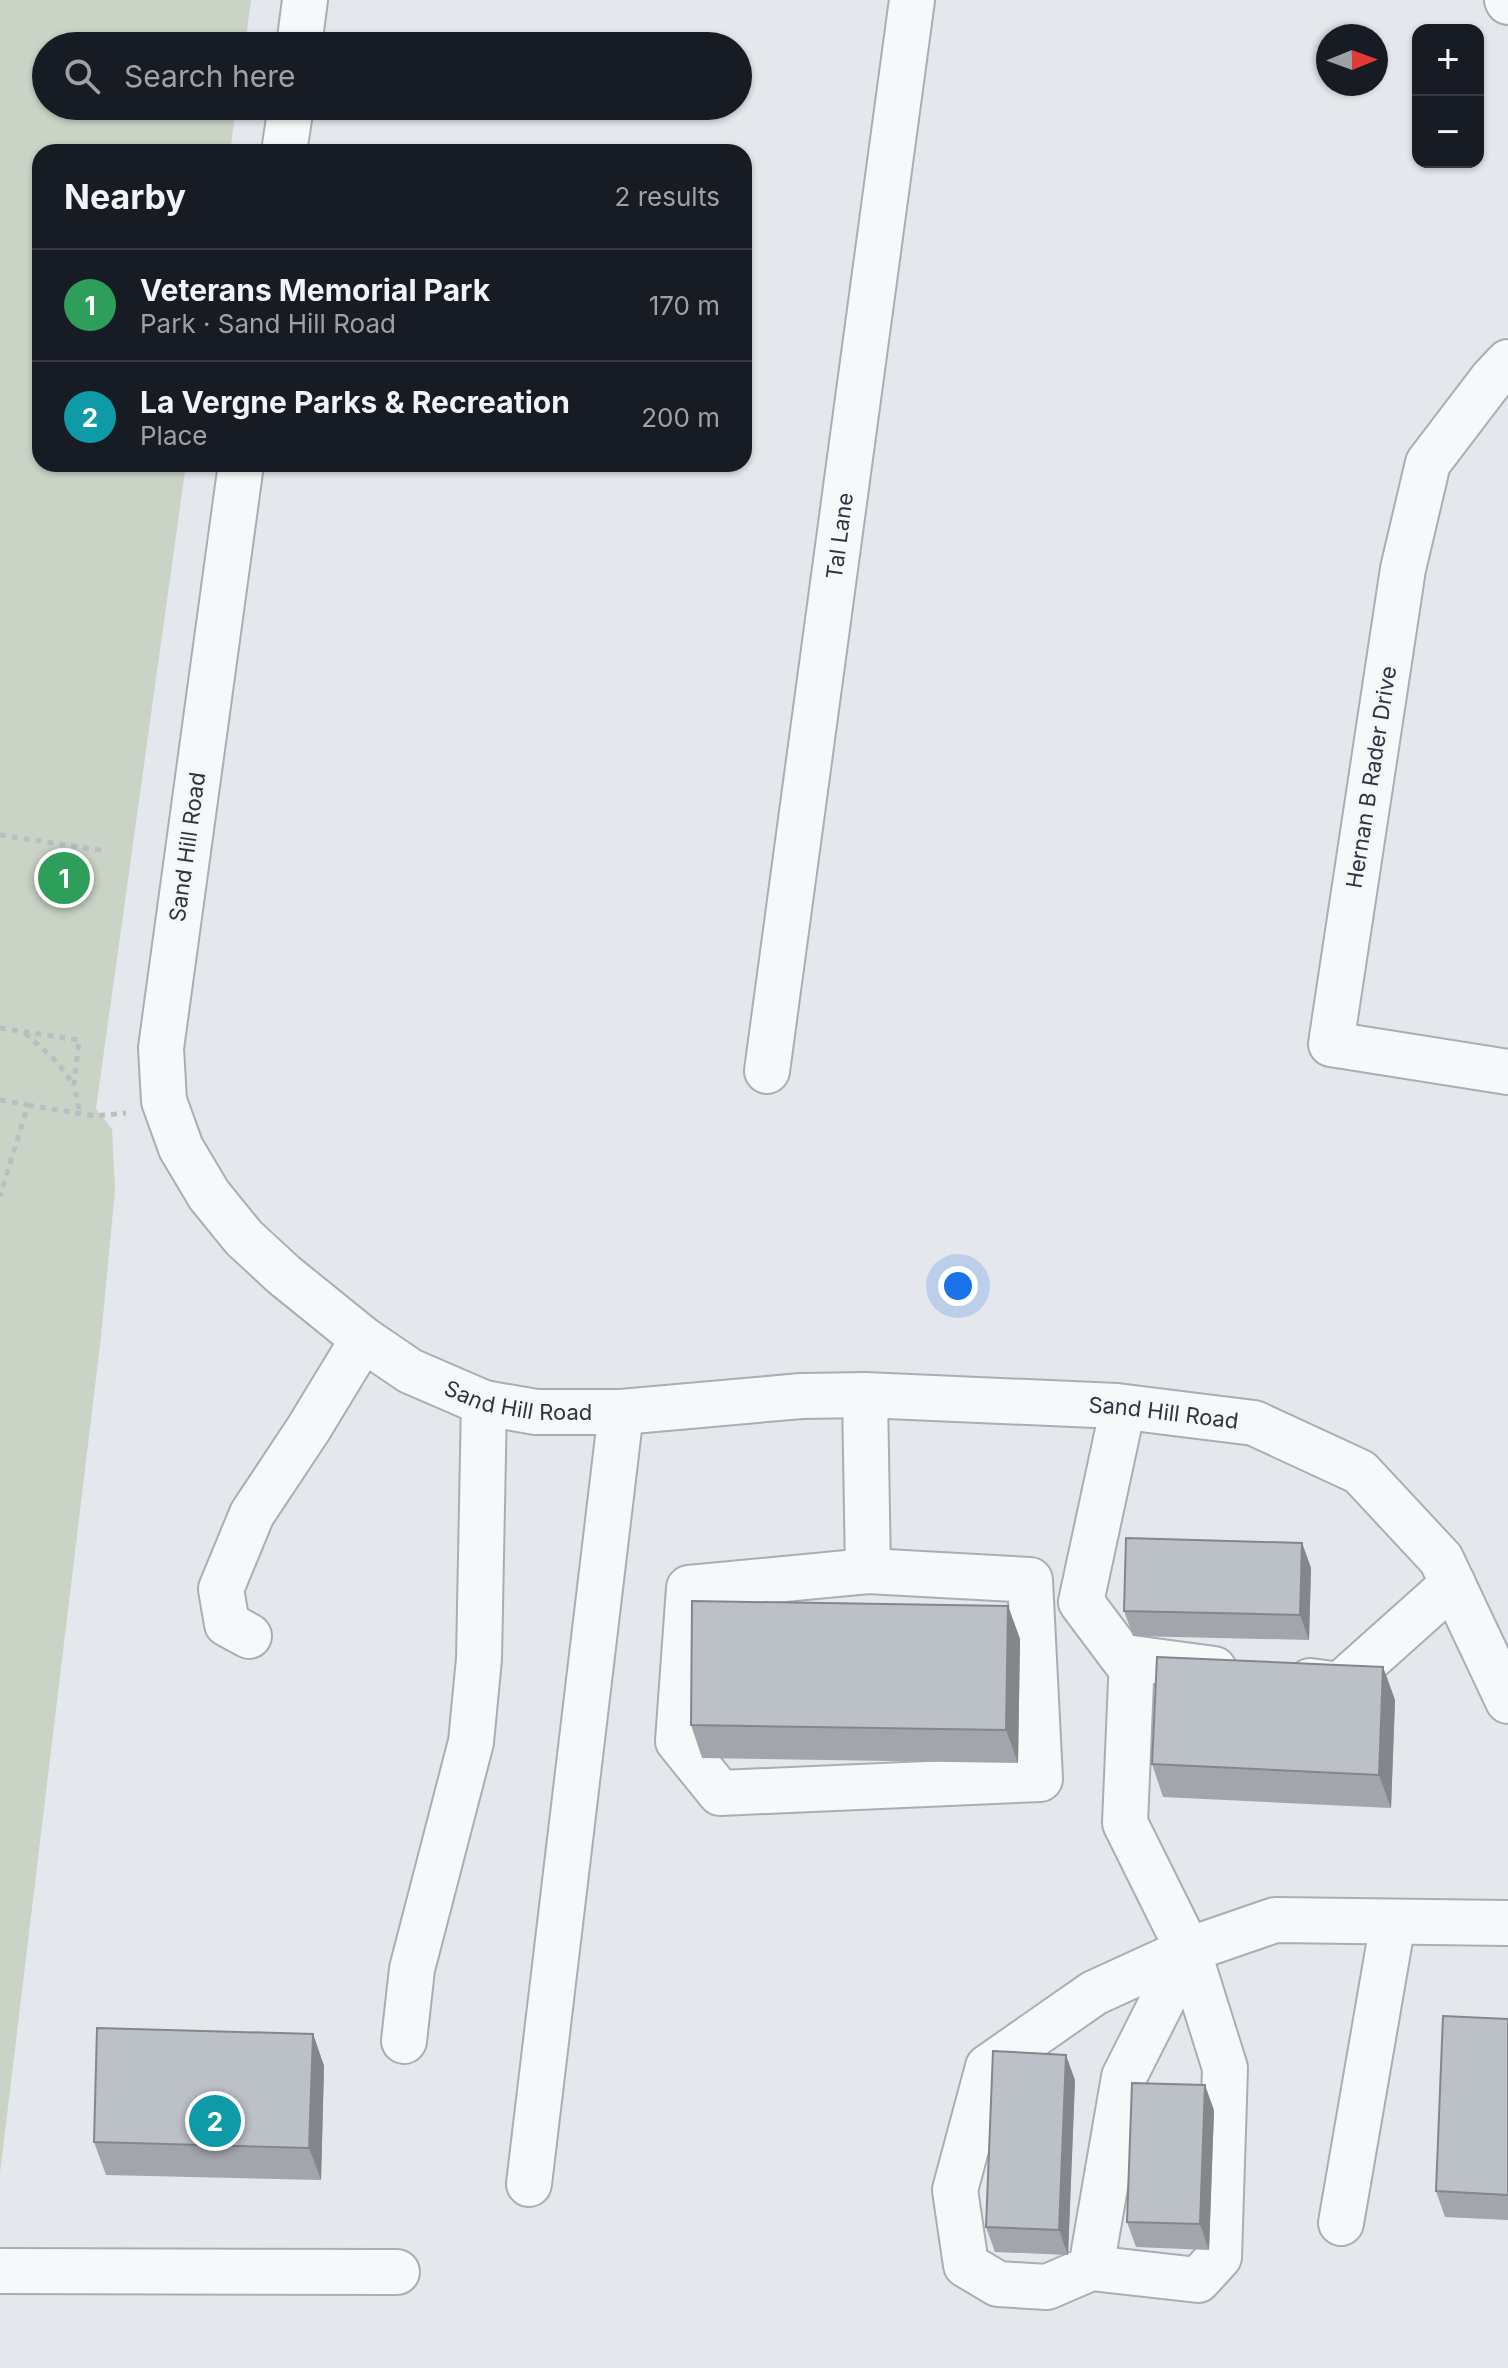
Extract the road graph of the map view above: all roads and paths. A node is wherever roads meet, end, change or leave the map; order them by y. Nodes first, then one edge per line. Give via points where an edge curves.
1 (305, 0) edge
2 (912, 0) edge
3 (301, 32) edge
4 (289, 120) edge
5 (285, 144) edge
6 (1508, 362) edge
7 (240, 472) edge
8 (0, 835) edge
9 (106, 851) dead end
10 (0, 1028) edge
11 (23, 1031) junction
12 (767, 1071) dead end
13 (1508, 1072) edge
14 (74, 1085) junction
15 (0, 1100) edge
16 (164, 1101) junction
17 (28, 1105) junction
18 (80, 1113) junction
19 (0, 1196) edge
20 (363, 1339) junction
21 (865, 1395) junction
22 (484, 1403) junction
23 (1123, 1407) junction
24 (621, 1412) junction
25 (868, 1571) junction
26 (1453, 1584) junction
27 (249, 1636) dead end
28 (1132, 1670) junction
29 (1508, 1701) edge
30 (1393, 1922) junction
31 (1508, 1923) edge
32 (1188, 1950) junction
33 (404, 2041) dead end
34 (529, 2184) dead end
35 (1341, 2223) dead end
36 (1091, 2268) junction
37 (0, 2271) edge
38 (397, 2272) dead end

1 - 3 street
2 - 12 street, Tal Lane
4 - 5 street
6 - 13 street, Hernan B Rader Drive via 1428,463 1403,569 1331,1044
7 - 16 street, Sand Hill Road via 165,1002
8 - 9 path
10 - 11 path
11 - 14 path
11 - 14 path via 79,1040
14 - 18 path
15 - 17 path
16 - 18 path via 122,1115
16 - 20 street, Sand Hill Road via 181,1148 209,1195 244,1238
17 - 18 path
17 - 19 path
20 - 22 street, Sand Hill Road via 410,1371
20 - 27 street via 252,1514 221,1589 227,1624
21 - 23 street, Sand Hill Road
21 - 24 street, Sand Hill Road
21 - 25 street
22 - 24 street, Sand Hill Road via 536,1412
22 - 33 street via 479,1659 471,1742 412,1969
23 - 26 street, Sand Hill Road via 1254,1423 1360,1472 1441,1559
23 - 28 street via 1081,1602
24 - 34 street
25 - 25 street via 1030,1580 1040,1779 720,1793 678,1741 689,1588
26 - 28 street via 1340,1685 1132,1658
26 - 29 street, Sand Hill Road
28 - 32 street via 1125,1823
30 - 31 street
30 - 32 street via 1275,1920
30 - 35 street
32 - 36 street via 1124,2077
32 - 36 street via 1225,2068 1219,2257 1198,2280
32 - 36 street via 1094,1993 988,2067 955,2190 966,2265 998,2284 1047,2287
37 - 38 street

